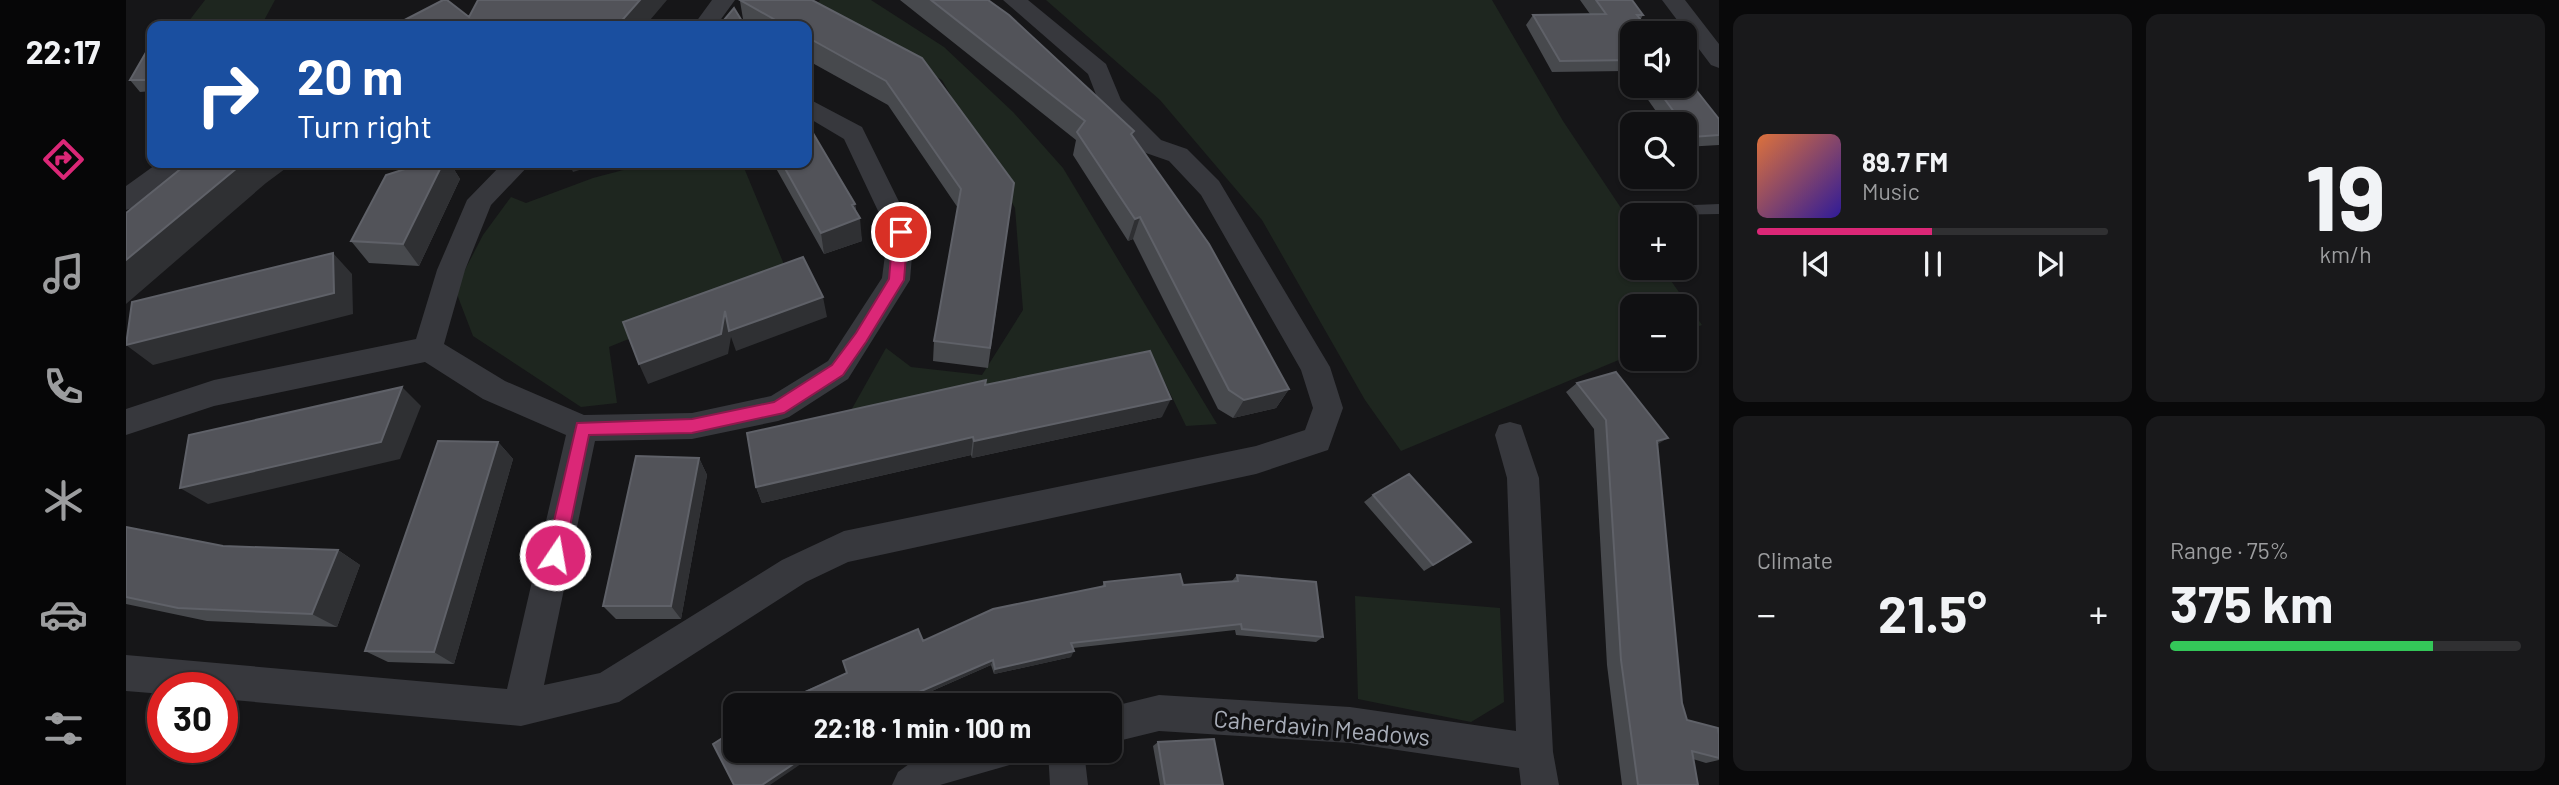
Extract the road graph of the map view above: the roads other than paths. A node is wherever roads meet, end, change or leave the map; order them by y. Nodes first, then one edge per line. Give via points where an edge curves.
1 (724, 0) edge
2 (1014, 0) edge
3 (1673, 0) edge
4 (708, 21) edge
5 (1719, 60) edge
6 (812, 109) edge
7 (168, 168) edge
8 (513, 168) edge
9 (126, 200) edge
10 (1719, 209) edge
11 (1697, 210) edge
12 (429, 348) junction
13 (126, 422) edge
14 (583, 428) junction
15 (1510, 435) dead end
16 (126, 673) edge
17 (521, 708) junction
18 (1122, 722) edge
19 (950, 763) edge
20 (1067, 763) edge
21 (1538, 768) edge
22 (911, 785) edge
23 (1069, 785) edge

1 - 4 street
2 - 17 street via 1098,70 1110,104 1152,146 1178,155 1210,188 1315,367 1328,408 1317,440 1256,460 844,547 794,571 606,689
3 - 5 street
6 - 14 street via 853,133 901,232 896,280 861,338 838,370 778,408 692,426
7 - 9 street
8 - 12 street via 480,200 451,270
10 - 11 lane
12 - 13 street via 214,393
12 - 14 street via 494,390
14 - 17 street
15 - 21 street, Caherdavin Meadows via 1523,478
16 - 17 street
18 - 21 street, Caherdavin Meadows via 1159,713 1350,725
19 - 22 street via 933,767
20 - 23 street

